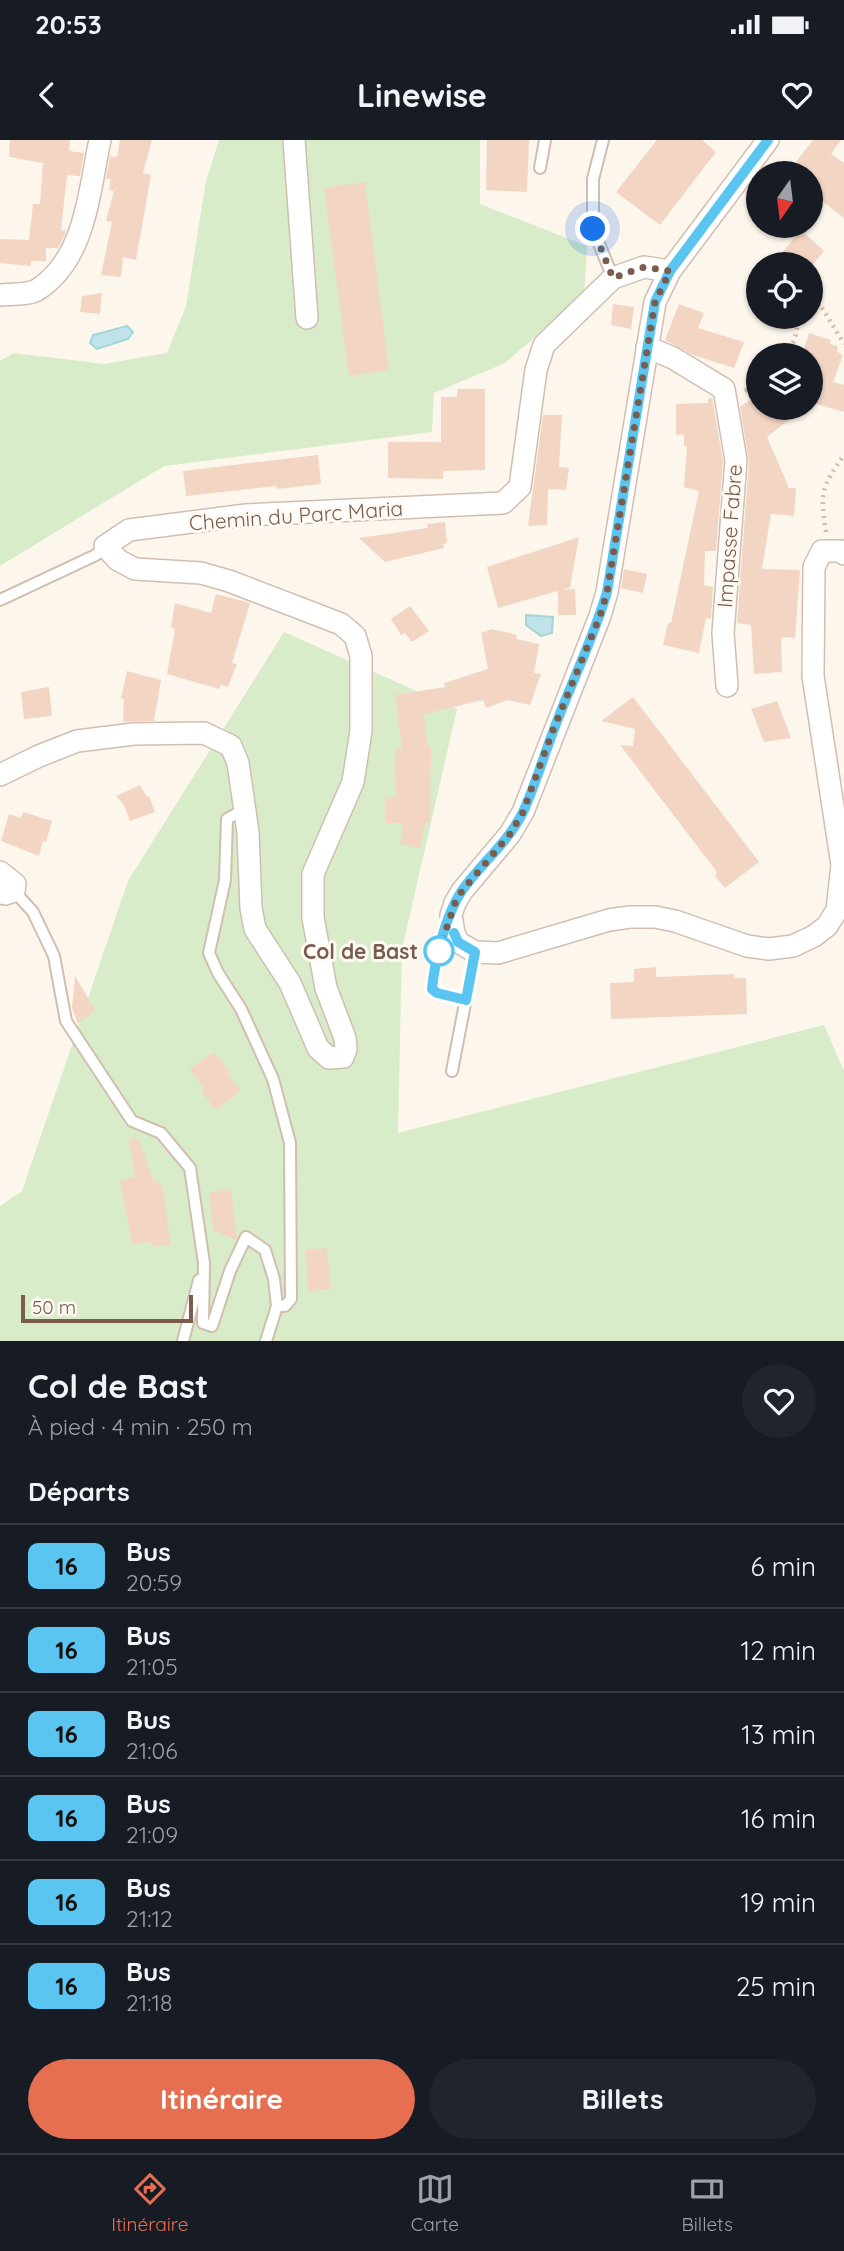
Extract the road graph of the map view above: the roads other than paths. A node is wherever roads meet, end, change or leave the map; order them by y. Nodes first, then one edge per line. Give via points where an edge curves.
1 (100, 140) edge
2 (294, 140) edge
3 (545, 140) edge
4 (603, 140) edge
5 (768, 140) edge
6 (540, 167) dead end
7 (670, 271) junction
8 (613, 278) junction
9 (0, 295) edge
10 (307, 318) dead end
11 (647, 347) junction
12 (105, 546) junction
13 (836, 552) edge
14 (0, 600) edge
15 (727, 686) dead end
16 (0, 775) edge
17 (245, 809) junction
18 (0, 872) edge
19 (7, 892) edge
20 (451, 915) junction
21 (475, 952) junction
22 (466, 1000) junction
23 (452, 1071) dead end
24 (204, 1264) junction
25 (277, 1306) junction
26 (183, 1341) edge
27 (266, 1341) edge

1 - 9 street via 80,231 64,265 35,291
2 - 10 street
3 - 6 lane
4 - 8 lane via 593,179 593,229
5 - 7 street
7 - 8 street, Chemin du Parc Maria via 644,267
7 - 11 street via 655,302
8 - 12 street, Chemin du Parc Maria via 544,345 536,370 520,487 503,503 246,514 129,530
11 - 15 street, Impasse Fabre via 724,389 736,460 723,633
11 - 20 street via 600,616 523,812 462,891
12 - 14 lane via 96,555
12 - 17 street via 135,569 201,573 229,581 341,624 355,636 361,656 361,718 353,782 313,874 313,918 326,988 345,1038 343,1058 329,1058 318,1048 290,984 255,929
13 - 21 street via 822,551 814,567 813,676 842,865 837,911 827,926 793,946 769,949 675,921 630,917 498,953
16 - 17 street via 77,741 204,733 230,746 238,763
17 - 25 lane via 227,819 225,880 209,953 273,1079 290,1143 291,1299 285,1306
18 - 19 street via 15,884
19 - 24 lane via 33,912 54,956 66,1021 132,1121 161,1133 190,1168
20 - 21 street via 458,942
20 - 22 lane via 432,989
21 - 22 lane
22 - 23 lane
24 - 25 lane via 204,1323 212,1326 246,1237 265,1250
24 - 26 lane
25 - 27 lane

